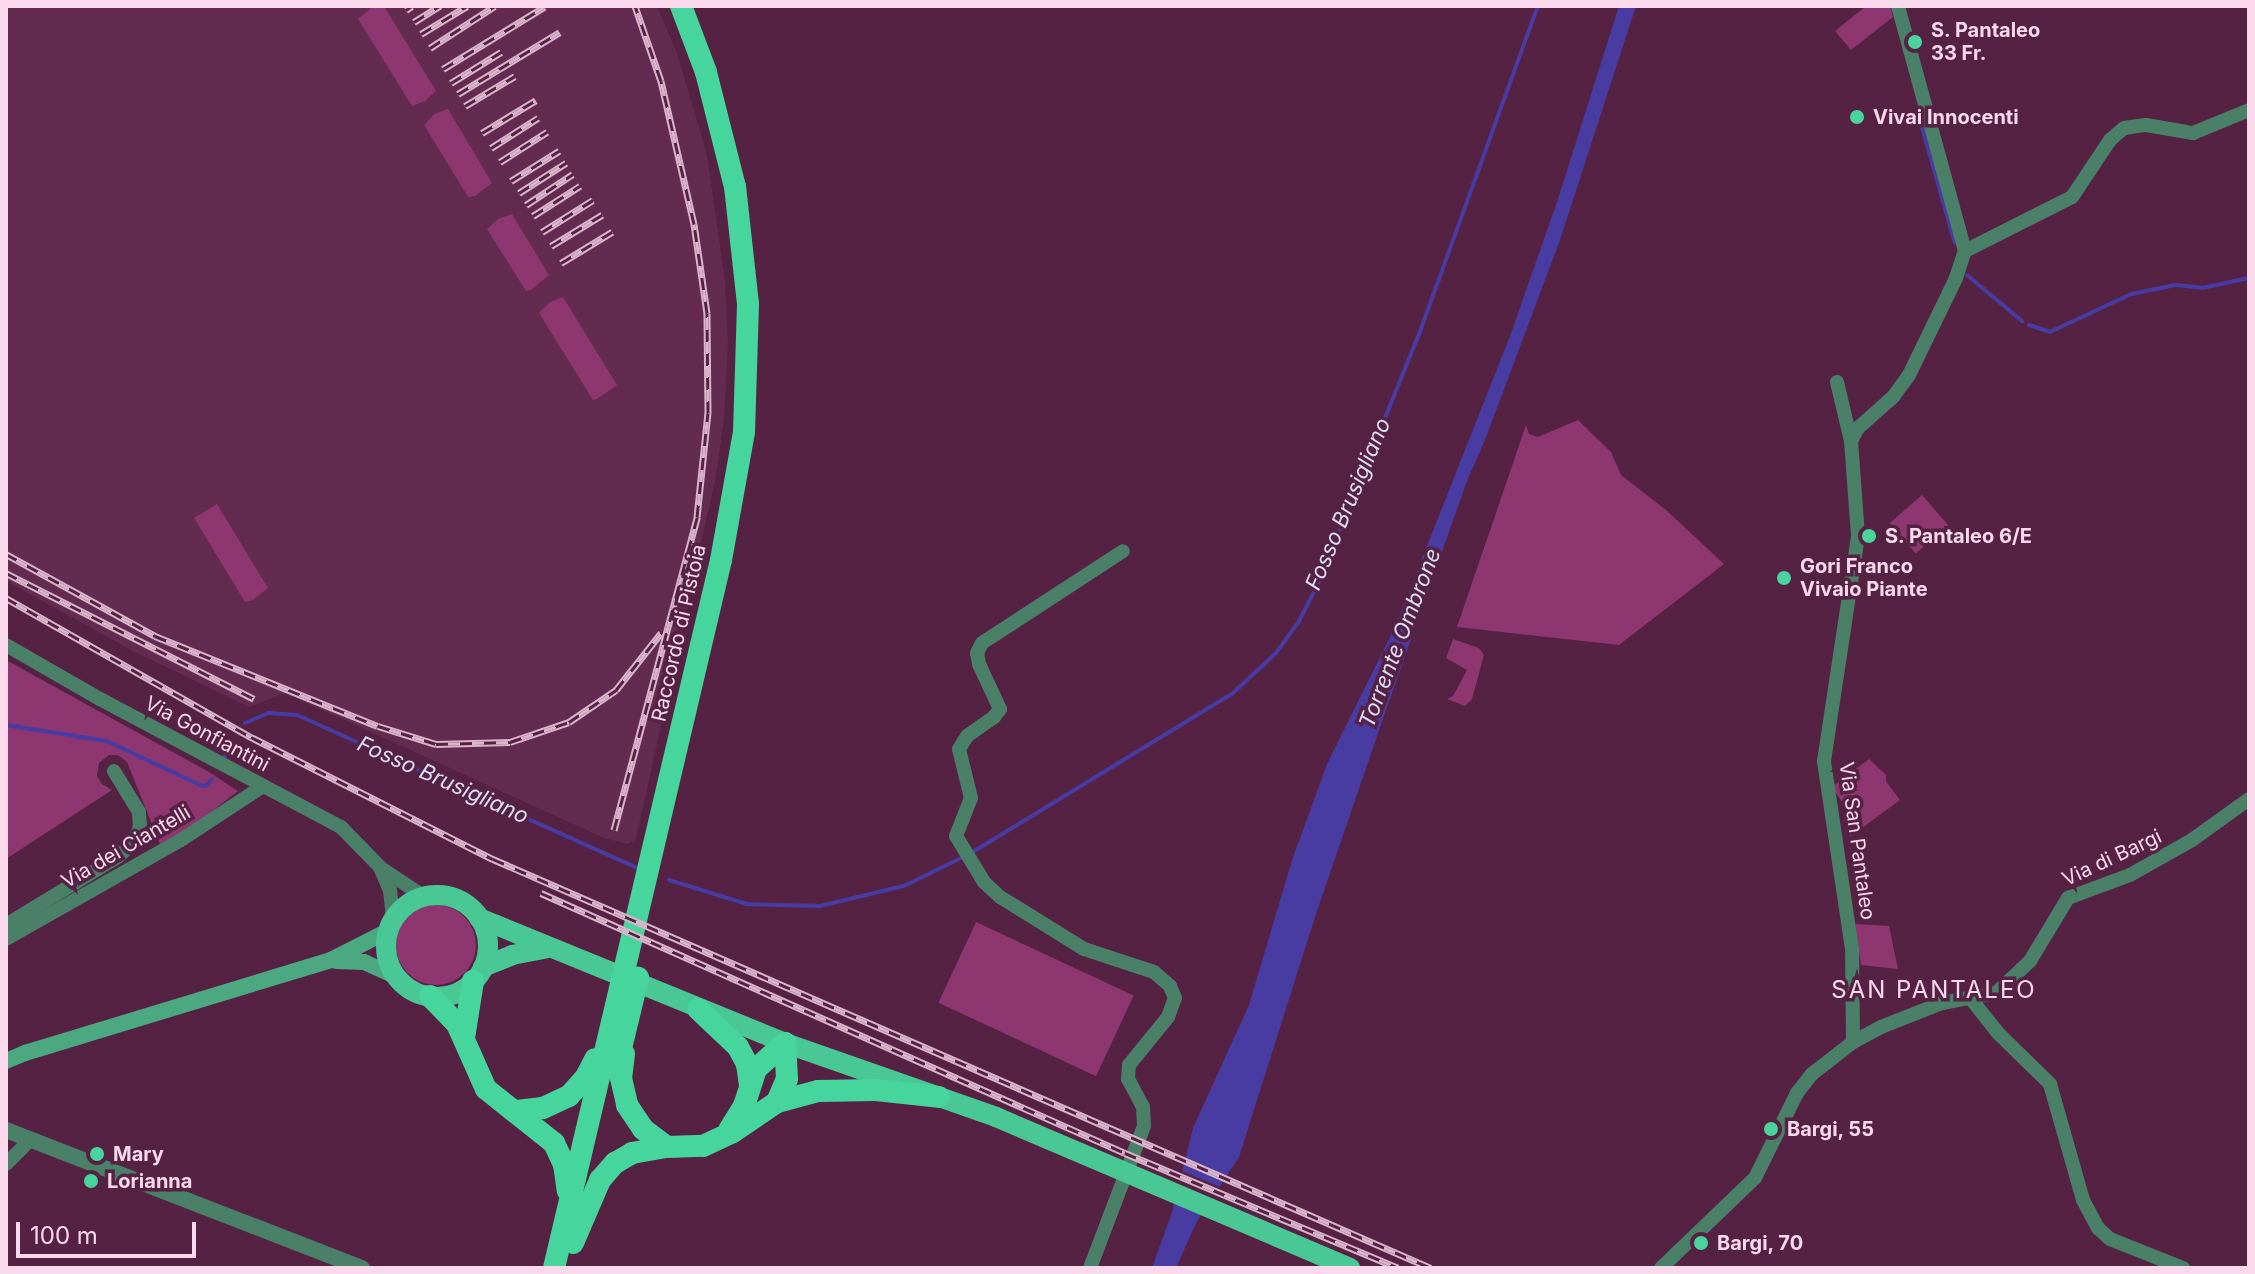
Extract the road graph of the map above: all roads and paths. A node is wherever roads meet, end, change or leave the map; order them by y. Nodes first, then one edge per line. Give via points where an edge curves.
1 (681, 6) edge
2 (695, 6) edge
3 (1898, 6) edge
4 (2249, 110) edge
5 (1965, 251) junction
6 (1837, 382) dead end
7 (1851, 441) junction
8 (1123, 551) dead end
9 (6, 645) edge
10 (114, 771) dead end
11 (263, 786) junction
12 (2249, 799) edge
13 (380, 867) junction
14 (423, 896) junction
15 (479, 918) junction
16 (6, 925) edge
17 (390, 926) junction
18 (6, 939) edge
19 (549, 947) junction
20 (331, 960) junction
21 (478, 974) junction
22 (397, 977) junction
23 (430, 996) junction
24 (1971, 999) junction
25 (698, 1009) junction
26 (619, 1021) junction
27 (464, 1038) junction
28 (1853, 1042) junction
29 (785, 1043) junction
30 (6, 1061) edge
31 (750, 1085) junction
32 (939, 1097) junction
33 (777, 1102) junction
34 (517, 1111) junction
35 (6, 1130) edge
36 (726, 1134) junction
37 (30, 1140) junction
38 (667, 1147) junction
39 (6, 1164) edge
40 (566, 1220) junction
41 (573, 1243) junction
42 (357, 1267) edge
43 (554, 1268) edge
44 (568, 1268) edge
45 (1090, 1268) edge
46 (1350, 1268) edge
47 (1661, 1268) edge
48 (2183, 1268) edge

1 - 26 highway, Raccordo di Pistoia via 710,84 735,187 746,283 747,399 721,560
2 - 26 highway, Raccordo di Pistoia via 732,117 750,207 761,324 759,404 740,533
3 - 5 street
4 - 5 street via 2193,133 2146,125 2124,128 2072,197
5 - 7 street via 1909,375
6 - 7 street, Via San Pantaleo
7 - 28 street, Via San Pantaleo via 1858,536 1824,761 1852,949
8 - 45 street via 982,643 977,659 1000,709 959,749 971,793 956,836 984,882 1084,949 1154,972 1175,998 1168,1017 1129,1065 1129,1085 1143,1107 1144,1126
9 - 11 street, Via Gonfiantini
10 - 16 street via 139,812 134,842
11 - 13 street, Via Gonfiantini via 341,827
11 - 18 street, Via dei Ciantelli via 181,840
12 - 24 street, Via di Bargi via 2200,836 2130,875 2068,898 2019,972 1996,993
13 - 14 street, Via Gonfiantini
13 - 17 street, Via Gonfiantini via 390,890
14 - 15 main road via 451,897
14 - 17 main road via 406,905
15 - 19 main road
15 - 21 main road via 488,944
17 - 20 main road
17 - 22 main road via 386,951
19 - 21 main road via 512,955
19 - 25 main road
20 - 22 main road via 364,962
20 - 30 main road
21 - 23 main road via 456,993
21 - 27 highway
22 - 23 main road
23 - 27 highway via 454,1019
24 - 28 street, Via di Bargi via 1932,1007
24 - 48 street via 2050,1084 2083,1200 2098,1228 2110,1239
25 - 29 main road
25 - 31 highway via 738,1047
26 - 34 highway via 575,1091 552,1105
26 - 38 highway via 627,1105 643,1129
26 - 40 highway, Raccordo di Pistoia
26 - 41 highway, Raccordo di Pistoia
27 - 34 highway via 486,1089
28 - 47 street, Via di Bargi via 1800,1087 1750,1183
29 - 31 highway via 756,1069
29 - 32 main road
29 - 33 highway via 787,1079
31 - 36 highway via 743,1110
32 - 33 highway via 837,1089
32 - 46 main road
33 - 36 highway
34 - 40 highway via 562,1156
35 - 37 street
36 - 38 highway via 696,1148
37 - 39 street
37 - 42 street
38 - 41 highway via 632,1153 607,1172
40 - 43 highway, Raccordo di Pistoia
41 - 44 highway, Raccordo di Pistoia

